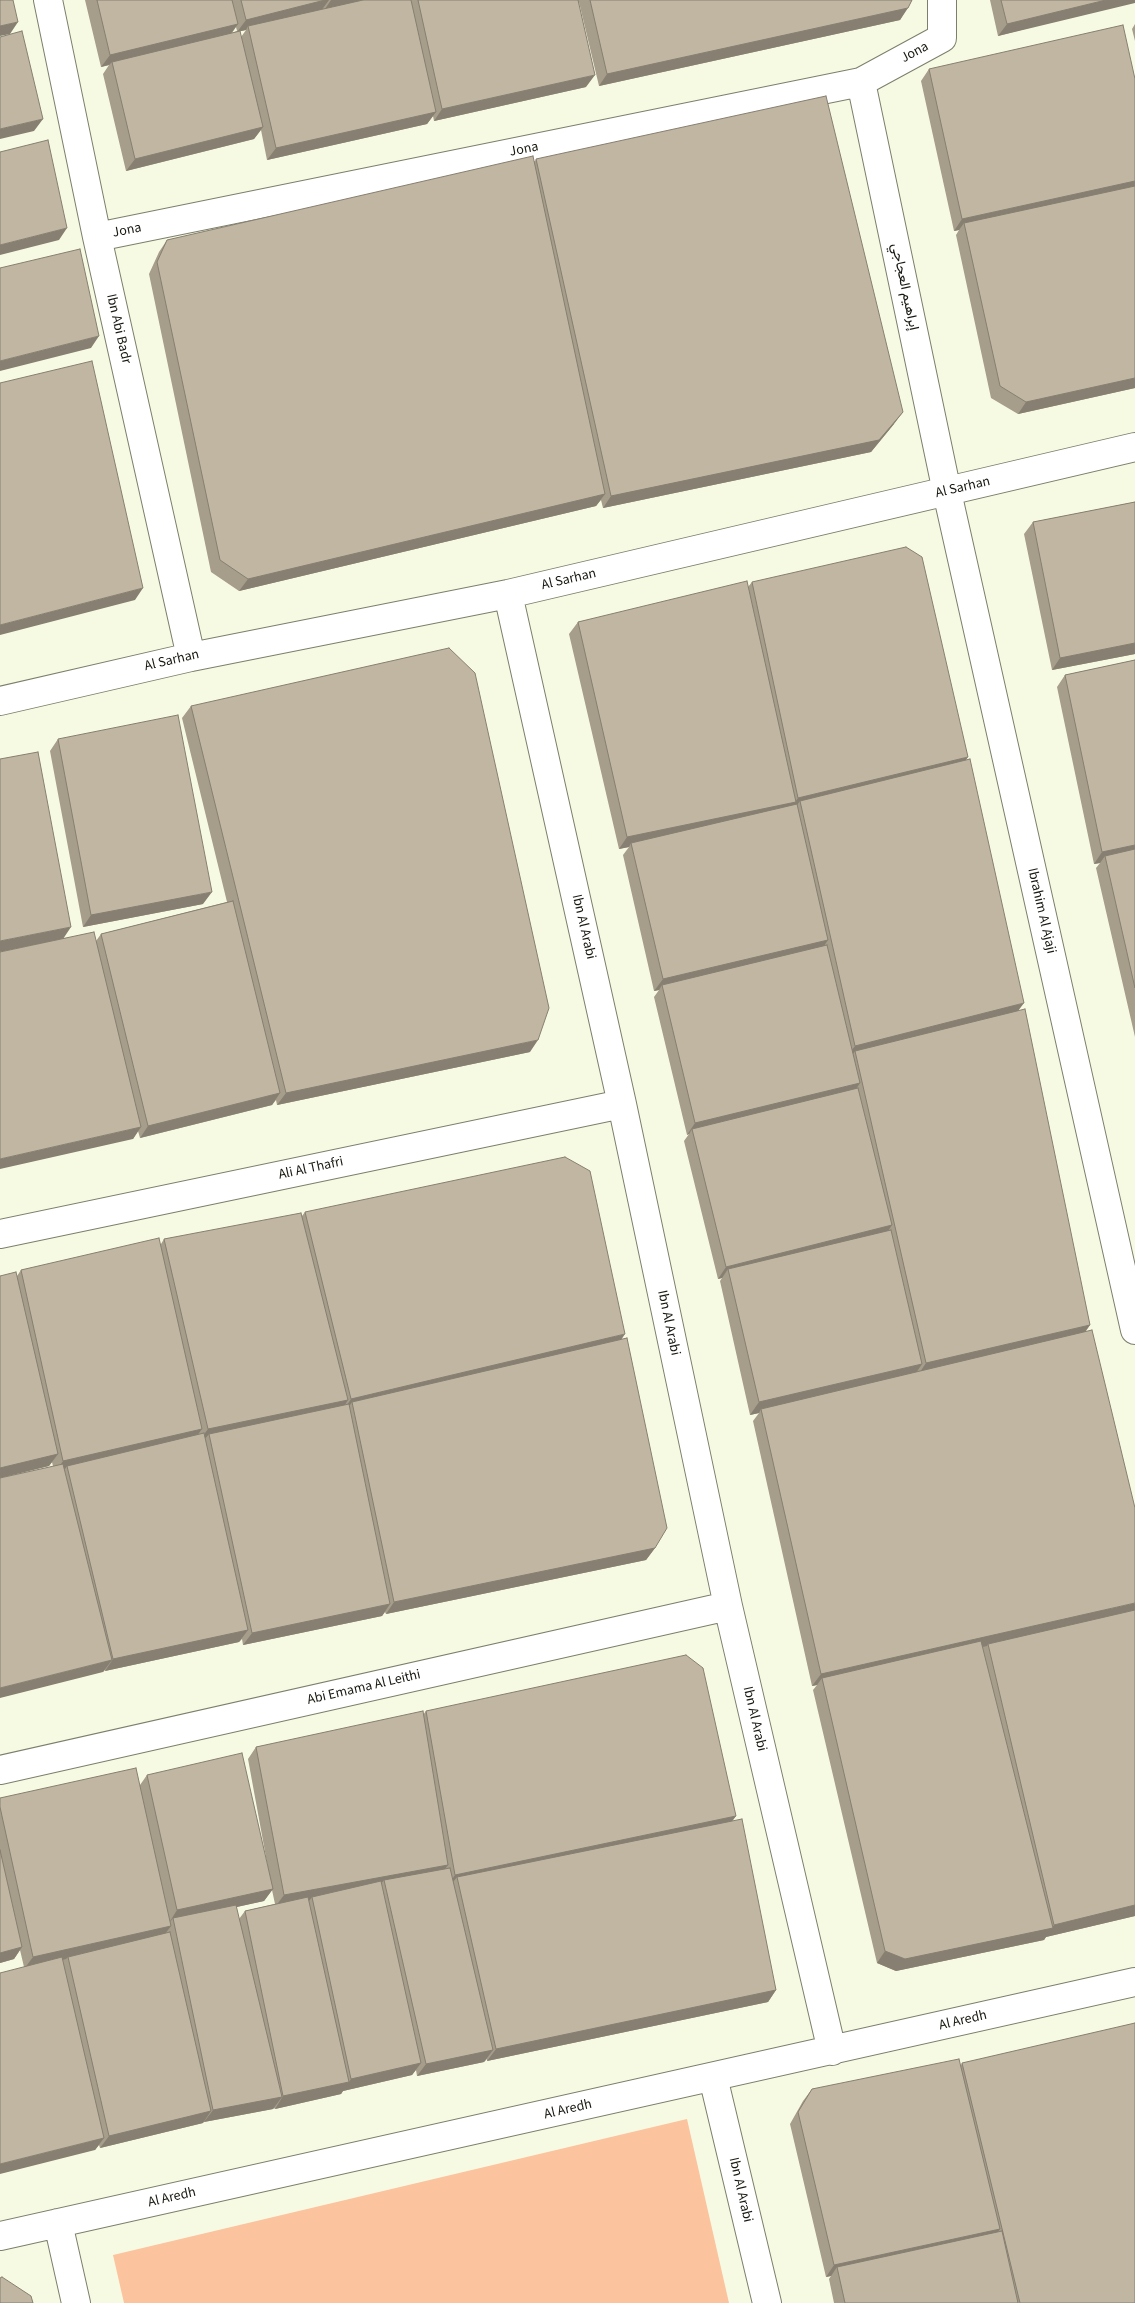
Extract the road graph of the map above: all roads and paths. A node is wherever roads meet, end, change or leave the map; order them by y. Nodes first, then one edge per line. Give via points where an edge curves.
1 (48, 0) edge
2 (942, 0) edge
3 (860, 82) junction
4 (97, 237) junction
5 (1135, 447) edge
6 (947, 492) junction
7 (508, 594) junction
8 (191, 657) junction
9 (0, 701) edge
10 (622, 1104) junction
11 (0, 1234) edge
12 (1135, 1330) edge
13 (728, 1606) junction
14 (0, 1770) edge
15 (1135, 1982) edge
16 (832, 2051) junction
17 (713, 2077) junction
18 (58, 2223) junction
19 (0, 2236) edge
20 (76, 2303) edge
21 (767, 2303) edge

1 - 4 street, Ibn Abi Badr
2 - 3 street, Jona via 942,38
3 - 4 street, Jona
3 - 6 street, إبراهيم العجاجي
4 - 8 street, Ibn Abi Badr
5 - 6 street, Al Sarhan
6 - 7 street, Al Sarhan
6 - 12 street, Ibrahim Al Ajaji
7 - 8 street, Al Sarhan
7 - 10 street, Ibn Al Arabi
8 - 9 street, Al Sarhan
10 - 11 street, Ali Al Thafri
10 - 13 street, Ibn Al Arabi
13 - 14 street, Abi Emama Al Leithi
13 - 16 street, Ibn Al Arabi
15 - 16 street, Al Aredh
16 - 17 street, Al Aredh
17 - 18 street, Al Aredh
17 - 21 street, Ibn Al Arabi
18 - 19 street, Al Aredh
18 - 20 street

